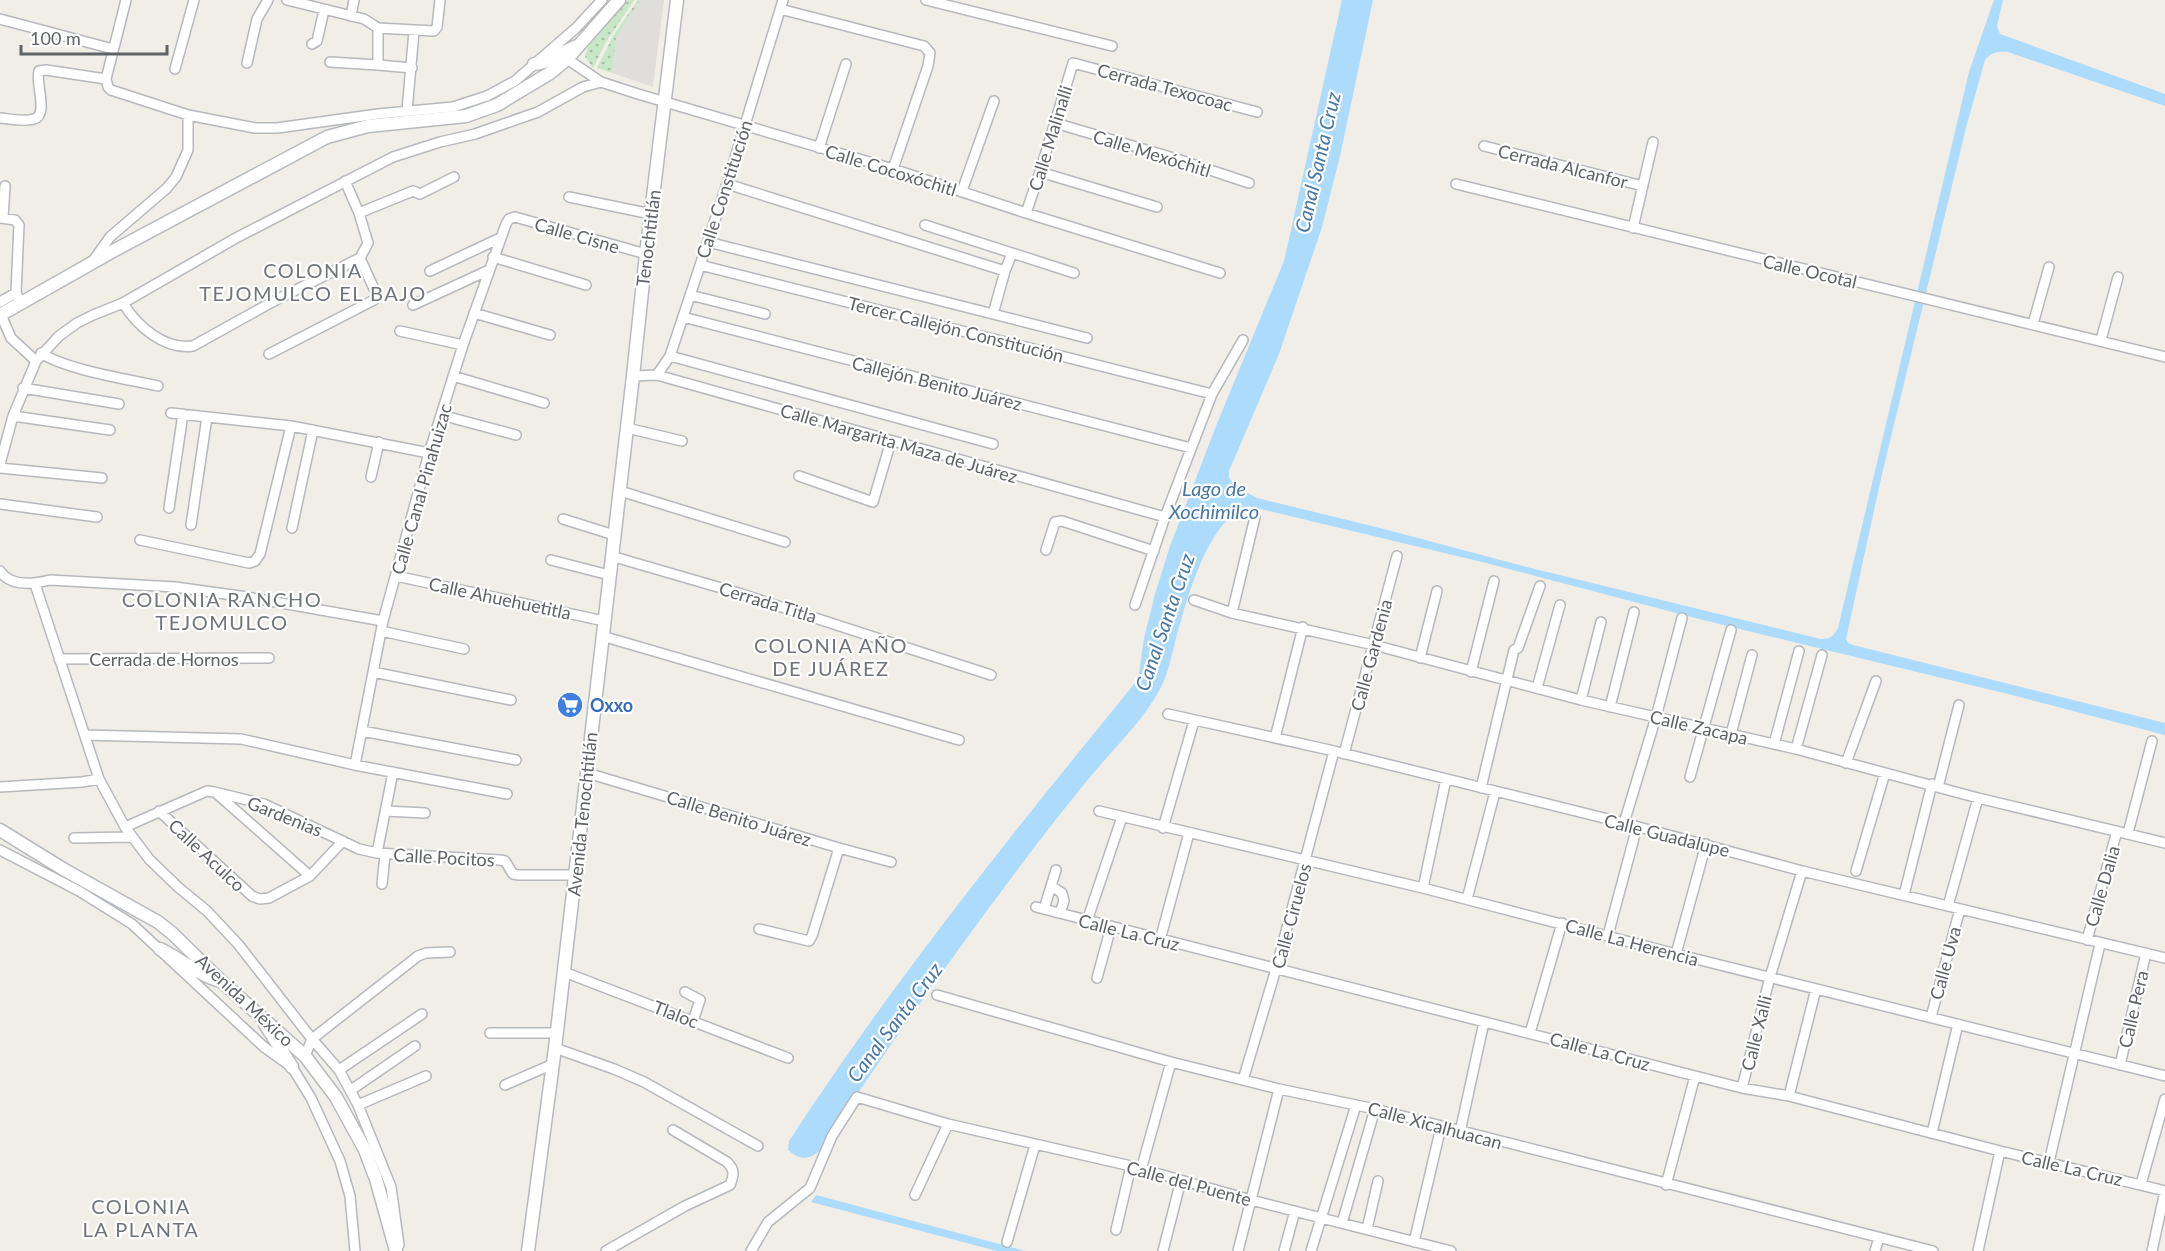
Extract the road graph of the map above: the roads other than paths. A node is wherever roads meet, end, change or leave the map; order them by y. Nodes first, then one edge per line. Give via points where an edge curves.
1 (126, 0) edge
2 (194, 0) edge
3 (268, 0) edge
4 (287, 0) edge
5 (333, 0) edge
6 (354, 0) edge
7 (440, 0) edge
8 (602, 0) edge
9 (618, 0) edge
10 (677, 0) edge
11 (926, 0) edge
12 (781, 4) edge
13 (326, 10) junction
14 (351, 15) junction
15 (0, 19) edge
16 (378, 28) junction
17 (414, 31) junction
18 (312, 45) dead end
19 (578, 46) junction
20 (1112, 46) dead end
21 (113, 49) junction
22 (567, 59) junction
23 (330, 62) dead end
24 (247, 63) dead end
25 (1073, 63) joint
26 (534, 64) junction
27 (846, 64) dead end
28 (378, 66) junction
29 (412, 68) junction
30 (175, 69) dead end
31 (601, 82) junction
32 (107, 83) junction
33 (664, 101) junction
34 (994, 101) dead end
35 (407, 111) junction
36 (1257, 112) dead end
37 (188, 115) junction
38 (0, 118) edge
39 (1055, 123) junction
40 (744, 125) junction
41 (1653, 142) dead end
42 (1484, 146) dead end
43 (819, 148) junction
44 (894, 169) junction
45 (1040, 172) junction
46 (454, 177) dead end
47 (345, 181) junction
48 (1249, 183) dead end
49 (727, 184) junction
50 (1456, 184) dead end
51 (5, 186) dead end
52 (1643, 186) junction
53 (962, 191) junction
54 (569, 197) dead end
55 (1157, 207) dead end
56 (359, 213) junction
57 (1026, 213) junction
58 (651, 214) junction
59 (1, 218) edge
60 (509, 219) joint
61 (925, 225) dead end
62 (1633, 228) junction
63 (500, 238) junction
64 (708, 242) junction
65 (1012, 253) junction
66 (646, 254) junction
67 (493, 256) junction
68 (360, 258) junction
69 (91, 263) junction
70 (700, 265) junction
71 (2049, 267) dead end
72 (489, 270) junction
73 (430, 271) dead end
74 (1005, 271) junction
75 (1074, 273) dead end
76 (1220, 273) dead end
77 (2118, 277) dead end
78 (586, 285) dead end
79 (690, 295) junction
80 (18, 298) junction
81 (0, 302) edge
82 (123, 303) junction
83 (413, 305) dead end
84 (474, 313) junction
85 (765, 314) dead end
86 (993, 314) junction
87 (0, 315) edge
88 (683, 317) junction
89 (2033, 324) junction
90 (400, 331) dead end
91 (550, 335) dead end
92 (1087, 338) dead end
93 (1242, 340) dead end
94 (2101, 340) junction
95 (463, 345) junction
96 (269, 354) dead end
97 (670, 356) junction
98 (38, 357) junction
99 (2165, 357) edge
100 (657, 375) junction
101 (453, 376) junction
102 (633, 376) junction
103 (158, 386) dead end
104 (23, 388) junction
105 (1212, 394) junction
106 (544, 403) dead end
107 (119, 404) dead end
108 (171, 413) dead end
109 (183, 414) junction
110 (13, 416) junction
111 (441, 416) junction
112 (207, 417) junction
113 (291, 426) junction
114 (627, 428) junction
115 (110, 430) dead end
116 (313, 430) junction
117 (516, 435) dead end
118 (681, 441) dead end
119 (891, 441) junction
120 (379, 442) junction
121 (993, 444) dead end
122 (1191, 448) junction
123 (429, 453) junction
124 (0, 466) edge
125 (800, 476) dead end
126 (371, 477) dead end
127 (102, 478) dead end
128 (620, 491) junction
129 (0, 504) edge
130 (169, 508) dead end
131 (97, 517) dead end
132 (1165, 517) junction
133 (1255, 517) dead end
134 (563, 519) dead end
135 (191, 525) dead end
136 (292, 528) dead end
137 (614, 535) junction
138 (140, 540) dead end
139 (785, 542) dead end
140 (1046, 550) dead end
141 (1154, 551) junction
142 (612, 556) junction
143 (1397, 556) dead end
144 (551, 561) dead end
145 (2, 574) edge
146 (396, 576) junction
147 (609, 576) junction
148 (1494, 581) dead end
149 (35, 584) junction
150 (1540, 586) dead end
151 (1437, 591) dead end
152 (1194, 600) dead end
153 (1135, 604) dead end
154 (1560, 604) dead end
155 (1634, 612) dead end
156 (1232, 613) junction
157 (1682, 618) dead end
158 (604, 621) junction
159 (1601, 622) dead end
160 (382, 626) junction
161 (1303, 627) junction
162 (1731, 630) dead end
163 (602, 636) junction
164 (1374, 645) junction
165 (464, 649) dead end
166 (1799, 651) dead end
167 (1752, 655) dead end
168 (1822, 655) dead end
169 (268, 658) dead end
170 (1420, 658) junction
171 (59, 659) junction
172 (373, 672) junction
173 (1471, 672) junction
174 (991, 675) dead end
175 (1506, 680) junction
176 (1876, 681) dead end
177 (1537, 688) junction
178 (511, 700) dead end
179 (1581, 700) junction
180 (1959, 705) dead end
181 (1610, 707) junction
182 (1168, 714) dead end
183 (1656, 717) junction
184 (1194, 720) junction
185 (1704, 728) junction
186 (362, 731) junction
187 (1731, 734) junction
188 (85, 735) junction
189 (1275, 738) junction
190 (959, 740) dead end
191 (2152, 741) dead end
192 (1774, 744) junction
193 (1796, 749) junction
194 (1339, 752) junction
195 (516, 760) dead end
196 (1846, 763) junction
197 (355, 765) junction
198 (393, 772) junction
199 (1885, 772) junction
200 (587, 773) junction
201 (1690, 777) dead end
202 (99, 779) junction
203 (1446, 779) junction
204 (1935, 785) junction
205 (0, 787) edge
206 (1481, 788) junction
207 (214, 792) junction
208 (1495, 792) junction
209 (507, 794) dead end
210 (1978, 798) junction
211 (159, 811) junction
212 (386, 811) junction
213 (1099, 811) dead end
214 (425, 813) dead end
215 (1122, 817) junction
216 (1624, 823) junction
217 (125, 827) junction
218 (1637, 827) junction
219 (1163, 828) junction
220 (0, 830) edge
221 (2117, 831) junction
222 (1189, 833) junction
223 (2128, 833) junction
224 (131, 837) junction
225 (74, 838) dead end
226 (343, 840) junction
227 (2165, 843) edge
228 (1706, 844) junction
229 (839, 848) junction
230 (0, 850) edge
231 (381, 854) junction
232 (1305, 861) junction
233 (891, 862) dead end
234 (1056, 870) dead end
235 (1802, 871) junction
236 (1856, 871) dead end
237 (575, 875) junction
238 (310, 876) junction
239 (382, 884) dead end
240 (1051, 886) junction
241 (1423, 888) junction
242 (1904, 895) junction
243 (1467, 899) junction
244 (1948, 906) junction
245 (1960, 909) junction
246 (1060, 914) junction
247 (1087, 921) junction
248 (1562, 923) junction
249 (1111, 927) junction
250 (759, 929) dead end
251 (1608, 935) junction
252 (1160, 940) junction
253 (2087, 940) junction
254 (2100, 944) junction
255 (160, 949) junction
256 (450, 952) dead end
257 (2146, 953) junction
258 (1676, 954) junction
259 (2165, 958) edge
260 (1276, 969) junction
261 (564, 972) junction
262 (1770, 977) junction
263 (1097, 978) dead end
264 (222, 982) junction
265 (1816, 989) junction
266 (685, 992) dead end
267 (937, 995) dead end
268 (422, 1014) dead end
269 (260, 1015) junction
270 (1931, 1017) junction
271 (693, 1021) junction
272 (1484, 1022) junction
273 (1958, 1024) junction
274 (556, 1033) junction
275 (1530, 1033) junction
276 (490, 1034) dead end
277 (312, 1039) junction
278 (415, 1046) dead end
279 (555, 1048) junction
280 (2074, 1053) junction
281 (305, 1056) junction
282 (788, 1058) dead end
283 (1171, 1062) junction
284 (553, 1064) junction
285 (2120, 1065) junction
286 (292, 1067) junction
287 (339, 1070) junction
288 (426, 1076) dead end
289 (1695, 1076) junction
290 (2165, 1076) edge
291 (1244, 1080) junction
292 (505, 1084) dead end
293 (1742, 1088) junction
294 (1279, 1089) junction
295 (351, 1090) junction
296 (1790, 1096) junction
297 (2165, 1099) edge
298 (358, 1105) junction
299 (1356, 1105) junction
300 (1375, 1110) junction
301 (948, 1124) junction
302 (1441, 1127) junction
303 (673, 1130) dead end
304 (1460, 1132) junction
305 (1932, 1133) junction
306 (1035, 1145) junction
307 (758, 1146) dead end
308 (2000, 1151) junction
309 (2049, 1162) junction
310 (1131, 1166) junction
311 (1141, 1170) junction
312 (1181, 1180) junction
313 (1378, 1181) dead end
314 (2141, 1184) junction
315 (1666, 1185) junction
316 (2165, 1191) edge
317 (915, 1195) dead end
318 (1251, 1200) junction
319 (1295, 1211) junction
320 (1320, 1217) junction
321 (1342, 1223) junction
322 (1367, 1229) junction
323 (1116, 1230) dead end
324 (1879, 1238) junction
325 (1007, 1242) dead end
326 (1414, 1242) junction
327 (1927, 1250) edge
328 (355, 1251) edge
329 (398, 1251) edge
330 (528, 1251) edge
331 (606, 1251) edge
332 (751, 1251) edge
333 (1163, 1251) edge
334 (1238, 1251) edge
335 (1284, 1251) edge
336 (1311, 1251) edge
337 (1451, 1251) edge
338 (1875, 1251) edge
339 (1978, 1251) edge
340 (2152, 1251) edge

1 - 21 street
2 - 30 street
3 - 24 street via 257,19
4 - 13 street
5 - 13 street
6 - 14 street
7 - 17 street via 435,31
8 - 26 street
9 - 19 main road
10 - 33 main road, Tenochtitlán
11 - 20 street
12 - 40 street, Calle Constitución
12 - 44 street via 924,46 930,53
13 - 14 street
13 - 18 street
14 - 16 street
15 - 21 street
16 - 17 street
16 - 28 street
17 - 29 street
19 - 22 main road
19 - 26 main road
21 - 32 street
22 - 31 street, Calle Cocoxóchitl
22 - 69 main road via 507,99 466,116 368,126 327,137
23 - 28 street
25 - 36 street, Cerrada Texocoac
25 - 39 street, Calle Malinalli
26 - 35 street via 515,81 487,96 453,107
27 - 43 street
28 - 29 street
29 - 35 street
31 - 33 street, Calle Cocoxóchitl
31 - 47 street via 583,87 538,112 393,158
32 - 37 street via 111,90
32 - 38 street via 39,71 38,117
33 - 40 street, Calle Cocoxóchitl
33 - 58 main road, Tenochtitlán
34 - 53 street
35 - 37 street via 255,128
37 - 69 street via 188,150 176,177 110,237
39 - 45 street, Calle Malinalli
39 - 48 street, Calle Mexóchitl
40 - 43 street, Calle Cocoxóchitl
40 - 49 street, Calle Constitución
41 - 52 street, Cerrada Alcanfor
42 - 52 street, Cerrada Alcanfor
43 - 44 street, Calle Cocoxóchitl
44 - 53 street, Calle Cocoxóchitl
45 - 55 street
45 - 57 street, Calle Malinalli
46 - 56 street via 420,194 413,191
47 - 56 street
47 - 82 street
49 - 64 street, Calle Constitución
49 - 74 street
50 - 62 street, Calle Ocotal
51 - 59 street
52 - 62 street, Cerrada Alcanfor
53 - 57 street, Calle Cocoxóchitl
54 - 58 street
56 - 68 street via 368,243
57 - 76 street, Calle Cocoxóchitl
58 - 66 main road, Tenochtitlán
59 - 80 street via 15,220 19,225
60 - 63 street, Calle Canal Pinahuizac
60 - 66 street, Calle Cisne via 515,217
61 - 65 street
62 - 89 street, Calle Ocotal
63 - 67 street, Calle Canal Pinahuizac
63 - 73 street
64 - 70 street, Calle Constitución
64 - 86 street
65 - 74 street
65 - 75 street
66 - 102 main road, Tenochtitlán
67 - 72 street, Calle Canal Pinahuizac
67 - 78 street
68 - 82 street via 193,346 158,339
68 - 96 street via 377,296 374,300
69 - 80 main road
70 - 79 street, Calle Constitución
70 - 105 street, Tercer Callejón Constitución
71 - 89 street
72 - 83 street
72 - 84 street, Calle Canal Pinahuizac
74 - 86 street
77 - 94 street
79 - 85 street
79 - 88 street, Calle Constitución
80 - 81 street
80 - 87 main road
82 - 98 street via 77,323
84 - 91 street
84 - 95 street, Calle Canal Pinahuizac
86 - 92 street
87 - 98 street via 11,338
88 - 97 street, Calle Constitución
88 - 122 street, Callejón Benito Juárez
89 - 94 street, Calle Ocotal
90 - 95 street
93 - 105 street
94 - 99 street, Calle Ocotal
95 - 101 street, Calle Canal Pinahuizac
97 - 100 street, Calle Constitución
97 - 121 street
98 - 103 street
98 - 104 street
100 - 102 street, Calle Margarita Maza de Juárez
100 - 119 street, Calle Margarita Maza de Juárez
101 - 106 street
101 - 111 street, Calle Canal Pinahuizac
102 - 114 main road, Avenida Tenochtitlán
104 - 107 street
104 - 110 street
105 - 122 street
108 - 109 street
109 - 112 street
109 - 130 street
110 - 115 street
110 - 124 street
111 - 117 street
111 - 123 street, Calle Canal Pinahuizac
112 - 113 street
112 - 135 street
113 - 116 street
113 - 138 street via 260,554 255,561 249,563
114 - 118 street
114 - 128 main road, Avenida Tenochtitlán
116 - 120 street
116 - 136 street
119 - 125 street via 873,502
119 - 132 street, Calle Margarita Maza de Juárez
120 - 123 street
120 - 126 street
122 - 132 street
123 - 146 street, Calle Canal Pinahuizac
124 - 127 street
128 - 137 main road, Avenida Tenochtitlán
128 - 139 street
129 - 131 street
132 - 141 street
133 - 156 street
134 - 137 street
137 - 142 main road, Avenida Tenochtitlán
140 - 141 street via 1055,522 1062,521
141 - 153 street
142 - 147 main road, Avenida Tenochtitlán
142 - 174 street, Cerrada Titla
143 - 164 street, Calle Gardenia
144 - 147 street
145 - 149 street via 13,581
146 - 158 street, Calle Ahuehuetitla
146 - 160 street, Calle Canal Pinahuizac
147 - 158 main road, Avenida Tenochtitlán
148 - 173 street
149 - 160 street via 50,580 175,587 247,597
149 - 171 street
150 - 175 street
151 - 170 street
152 - 156 street, Calle Zacapa
154 - 177 street
155 - 181 street
156 - 161 street, Calle Zacapa
157 - 183 street
158 - 163 main road, Avenida Tenochtitlán
159 - 179 street
160 - 165 street
160 - 172 street, Calle Canal Pinahuizac
161 - 164 street, Calle Zacapa
161 - 189 street
162 - 185 street
163 - 190 street
163 - 200 main road, Avenida Tenochtitlán
164 - 170 street, Calle Zacapa
164 - 194 street, Calle Gardenia
166 - 192 street
167 - 187 street
168 - 193 street
169 - 171 street, Cerrada de Hornos
170 - 173 street, Calle Zacapa
171 - 188 street
172 - 178 street
172 - 186 street, Calle Canal Pinahuizac
173 - 175 street, Calle Zacapa
175 - 177 street, Calle Zacapa
175 - 206 street
176 - 196 street
177 - 179 street, Calle Zacapa
179 - 181 street, Calle Zacapa
180 - 204 street
181 - 183 street, Calle Zacapa
182 - 184 street, Calle Guadalupe
183 - 185 street, Calle Zacapa
183 - 216 street
184 - 189 street, Calle Guadalupe
184 - 219 street
185 - 187 street, Calle Zacapa
185 - 201 street
186 - 195 street
186 - 197 street, Calle Canal Pinahuizac
187 - 192 street, Calle Zacapa
188 - 197 street via 241,739
188 - 202 street
189 - 194 street, Calle Guadalupe
191 - 223 street
192 - 193 street, Calle Zacapa
193 - 196 street, Calle Zacapa
194 - 203 street, Calle Guadalupe
194 - 232 street, Calle Ciruelos
196 - 199 street, Calle Zacapa
197 - 198 street
198 - 209 street
198 - 212 street
199 - 204 street, Calle Zacapa
199 - 236 street
200 - 229 street, Calle Benito Juárez
200 - 237 main road, Avenida Tenochtitlán
202 - 205 street
202 - 217 street
203 - 206 street, Calle Guadalupe
203 - 241 street
204 - 210 street, Calle Zacapa
204 - 242 street
206 - 208 street, Calle Guadalupe
207 - 211 street, Gardenias via 207,791
207 - 226 street, Gardenias via 264,804
207 - 238 street
208 - 216 street, Calle Guadalupe
208 - 243 street
210 - 221 street, Calle Zacapa
210 - 244 street
211 - 217 street, Gardenias
211 - 238 street, Calle Aculco via 252,896 269,898
212 - 214 street
212 - 231 street
213 - 215 street, Calle La Herencia
215 - 219 street, Calle La Herencia
215 - 247 street
216 - 218 street, Calle Guadalupe
217 - 224 street
218 - 228 street, Calle Guadalupe
218 - 251 street
219 - 222 street, Calle La Herencia
220 - 264 main road, Avenida México via 158,922
221 - 223 street, Calle Zacapa
221 - 253 street, Calle Dalia
222 - 232 street, Calle La Herencia
222 - 252 street
223 - 227 street, Calle Zacapa
224 - 225 street
224 - 277 street via 148,859 238,944
226 - 231 street, Gardenias
226 - 238 street, Calle Aculco
228 - 235 street, Calle Guadalupe
228 - 258 street
229 - 233 street, Calle Benito Juárez
229 - 250 street via 808,941
230 - 255 street via 79,891 132,924
231 - 237 street, Calle Pocitos via 500,860 513,874
231 - 239 street
232 - 241 street, Calle La Herencia
232 - 260 street, Calle Ciruelos
234 - 240 street
235 - 242 street, Calle Guadalupe
235 - 262 street, Calle Xalli
237 - 261 main road, Avenida Tenochtitlán
240 - 246 street via 1062,893
240 - 246 street, Calle La Cruz via 1040,908
241 - 243 street, Calle La Herencia
242 - 244 street, Calle Guadalupe
243 - 248 street, Calle La Herencia
244 - 245 street, Calle Guadalupe
245 - 253 street, Calle Guadalupe
245 - 270 street, Calle Uva
246 - 247 street, Calle La Cruz
247 - 249 street, Calle La Cruz
248 - 251 street, Calle La Herencia
248 - 275 street
249 - 252 street, Calle La Cruz
249 - 263 street
251 - 258 street, Calle La Herencia
252 - 260 street, Calle La Cruz
253 - 254 street, Calle Guadalupe
254 - 257 street, Calle Guadalupe
254 - 280 street
255 - 264 main road
255 - 286 street via 264,1047
256 - 277 street via 418,956
257 - 259 street, Calle Guadalupe
257 - 285 street, Calle Pera
258 - 262 street, Calle La Herencia
260 - 272 street, Calle La Cruz
260 - 291 street, Calle Ciruelos
261 - 271 street, Tlaloc
261 - 274 main road, Avenida Tenochtitlán
262 - 265 street, Calle La Herencia
262 - 293 street, Calle Xalli
264 - 269 main road, Avenida México
265 - 270 street, Calle La Herencia
265 - 296 street
266 - 271 street via 700,1000
267 - 283 street, Calle Xicalhuacan
268 - 287 street
269 - 281 main road, Avenida México
269 - 286 main road
270 - 273 street, Calle La Herencia
271 - 282 street, Tlaloc
272 - 275 street, Calle La Cruz
272 - 304 street
273 - 280 street, Calle La Herencia
273 - 305 street
274 - 276 street
274 - 279 main road, Avenida Tenochtitlán
275 - 289 street, Calle La Cruz
277 - 281 street
277 - 287 street
278 - 295 street
279 - 284 main road, Avenida Tenochtitlán
279 - 307 street via 644,1082
280 - 285 street, Calle La Herencia
280 - 309 street
281 - 329 main road, Avenida México via 336,1097 364,1150
283 - 291 street, Calle Xicalhuacan
283 - 311 street
284 - 292 street
284 - 330 main road, Avenida Tenochtitlán
285 - 290 street, Calle La Herencia
286 - 328 street via 340,1161 350,1196
287 - 295 street
288 - 298 street
289 - 293 street, Calle La Cruz
289 - 315 street
291 - 294 street, Calle Xicalhuacan
293 - 296 street, Calle La Cruz
294 - 299 street, Calle Xicalhuacan
294 - 318 street
295 - 298 street
296 - 305 street, Calle La Cruz
297 - 314 street
298 - 329 street via 391,1187
299 - 300 street, Calle Xicalhuacan
299 - 320 street
300 - 302 street, Calle Xicalhuacan
300 - 321 street
301 - 306 street, Calle del Puente
301 - 317 street
301 - 332 street, Calle del Puente via 857,1097 832,1136 810,1188 768,1222
302 - 304 street, Calle Xicalhuacan
302 - 326 street
303 - 331 street via 727,1162 734,1175 730,1185
304 - 315 street, Calle Xicalhuacan
305 - 308 street, Calle La Cruz
306 - 310 street, Calle del Puente
306 - 325 street
308 - 309 street, Calle La Cruz
308 - 339 street
309 - 314 street, Calle La Cruz
310 - 311 street, Calle del Puente
310 - 323 street
311 - 312 street, Calle del Puente
312 - 318 street, Calle del Puente
312 - 333 street
313 - 322 street
314 - 316 street, Calle La Cruz
315 - 324 street, Calle Xicalhuacan
316 - 340 street
318 - 319 street, Calle del Puente
318 - 334 street
319 - 320 street, Calle del Puente
319 - 335 street
320 - 321 street, Calle del Puente
320 - 336 street
321 - 322 street, Calle del Puente
322 - 326 street, Calle del Puente
324 - 327 street, Calle Xicalhuacan
324 - 338 street
326 - 337 street, Calle del Puente

